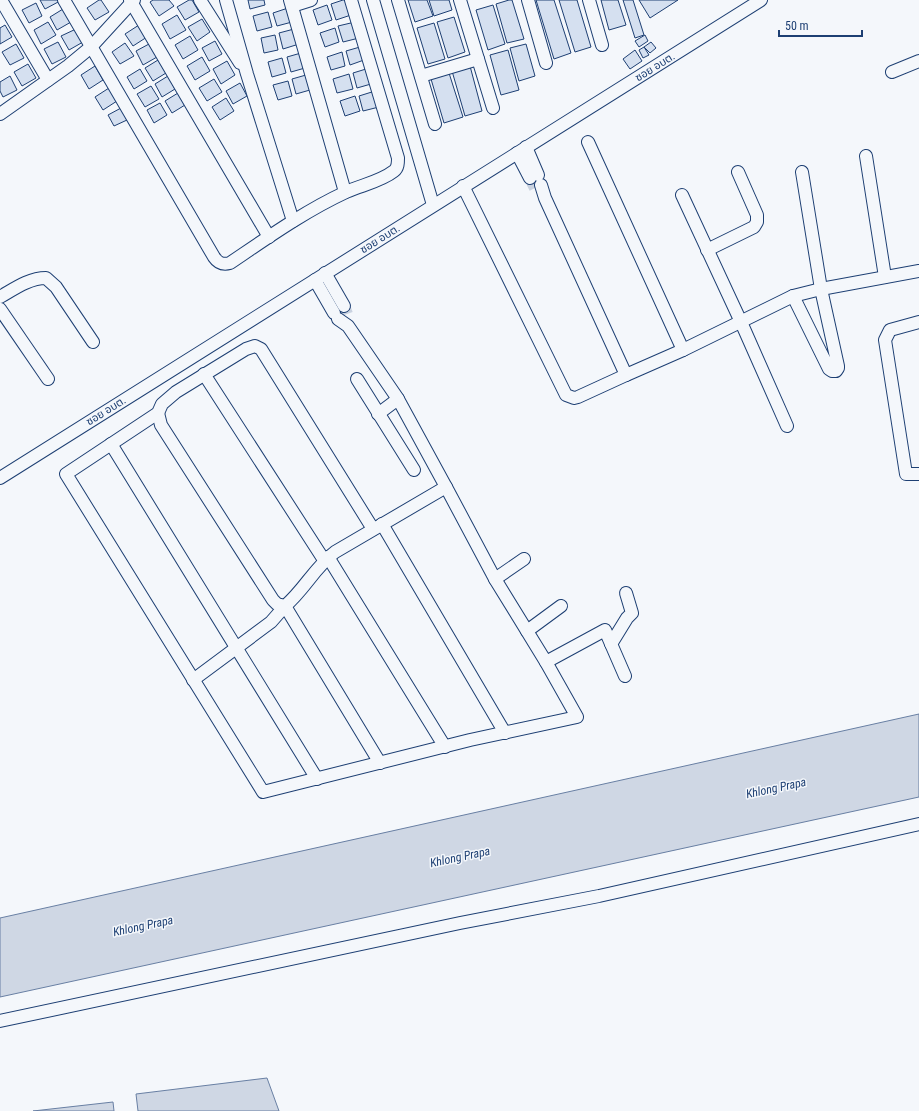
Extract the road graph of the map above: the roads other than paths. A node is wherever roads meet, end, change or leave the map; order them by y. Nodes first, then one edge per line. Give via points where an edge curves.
1 (0, 0) edge
2 (64, 0) edge
3 (200, 0) edge
4 (226, 0) edge
5 (312, 0) edge
6 (351, 0) edge
7 (373, 0) edge
8 (398, 0) edge
9 (460, 0) edge
10 (528, 0) edge
11 (589, 0) edge
12 (761, 0) edge
13 (132, 1) edge
14 (291, 3) edge
15 (602, 46) dead end
16 (91, 47) junction
17 (478, 59) junction
18 (919, 61) edge
19 (546, 63) dead end
20 (892, 72) dead end
21 (247, 74) junction
22 (421, 76) junction
23 (48, 80) junction
24 (493, 108) dead end
25 (0, 114) edge
26 (435, 124) dead end
27 (588, 142) dead end
28 (521, 150) junction
29 (417, 151) junction
30 (866, 156) dead end
31 (398, 158) junction
32 (738, 172) dead end
33 (802, 172) dead end
34 (463, 186) junction
35 (346, 192) junction
36 (682, 195) dead end
37 (433, 205) junction
38 (294, 221) junction
39 (269, 237) junction
40 (707, 250) junction
41 (919, 271) edge
42 (320, 277) junction
43 (885, 277) junction
44 (821, 289) junction
45 (793, 296) junction
46 (0, 297) edge
47 (0, 309) edge
48 (741, 322) junction
49 (919, 322) edge
50 (93, 342) dead end
51 (683, 350) junction
52 (204, 374) junction
53 (626, 376) junction
54 (48, 379) dead end
55 (357, 379) dead end
56 (398, 398) junction
57 (158, 413) junction
58 (378, 414) junction
59 (787, 426) dead end
60 (111, 444) junction
61 (414, 470) dead end
62 (919, 474) edge
63 (0, 478) edge
64 (446, 486) junction
65 (378, 526) junction
66 (326, 558) junction
67 (524, 559) dead end
68 (495, 579) junction
69 (626, 593) dead end
70 (285, 606) junction
71 (561, 606) dead end
72 (527, 631) junction
73 (611, 644) junction
74 (236, 647) junction
75 (546, 662) junction
76 (625, 676) dead end
77 (193, 680) junction
78 (505, 733) junction
79 (445, 747) junction
80 (380, 763) junction
81 (317, 778) junction
82 (919, 824) edge
83 (0, 1022) edge

1 - 23 street
2 - 16 street
3 - 21 street
4 - 21 street
5 - 14 street
6 - 31 street
7 - 29 street
8 - 22 street
9 - 17 street
10 - 19 street
11 - 15 street
12 - 28 street, ซอย อบต.
13 - 16 street
13 - 39 street
14 - 35 street
16 - 23 street
16 - 39 street via 218,262 230,263
17 - 22 street
17 - 24 street
18 - 20 street
21 - 38 street
22 - 26 street
23 - 25 street
27 - 51 street
28 - 34 street, ซอย อบต.
28 - 53 street via 544,192
29 - 31 street
29 - 37 street
30 - 43 street
31 - 35 street via 395,170 387,176
32 - 40 street via 757,215 757,222 754,227
33 - 44 street
34 - 37 street, ซอย อบต.
34 - 53 street via 566,395 578,397
35 - 38 street
36 - 40 street
37 - 42 street, ซอย อบต.
38 - 39 street
40 - 48 street
41 - 43 street
42 - 56 street via 342,316
42 - 63 street, ซอย อบต.
43 - 44 street
44 - 45 street
44 - 45 street via 838,368 834,371 829,369
45 - 48 street
46 - 50 street via 28,281 46,278 56,287
47 - 54 street
48 - 51 street
48 - 59 street
49 - 62 street via 890,330 885,340 906,474
51 - 53 street
52 - 57 street via 176,392 162,404
52 - 65 street via 246,349 255,346 261,349
52 - 66 street
55 - 58 street
56 - 58 street
56 - 64 street
57 - 60 street
57 - 70 street via 161,425 273,600
58 - 61 street
60 - 74 street
60 - 77 street via 66,474
64 - 65 street
64 - 68 street
65 - 66 street
65 - 78 street
66 - 70 street
66 - 79 street
67 - 68 street
68 - 72 street
69 - 73 street via 632,613
70 - 74 street via 272,622
70 - 80 street
71 - 72 street
72 - 75 street
73 - 75 street via 605,630
73 - 76 street
74 - 77 street
74 - 81 street
75 - 78 street via 577,718
77 - 81 street via 262,792
78 - 79 street
79 - 80 street
80 - 81 street
82 - 83 street via 599,896

